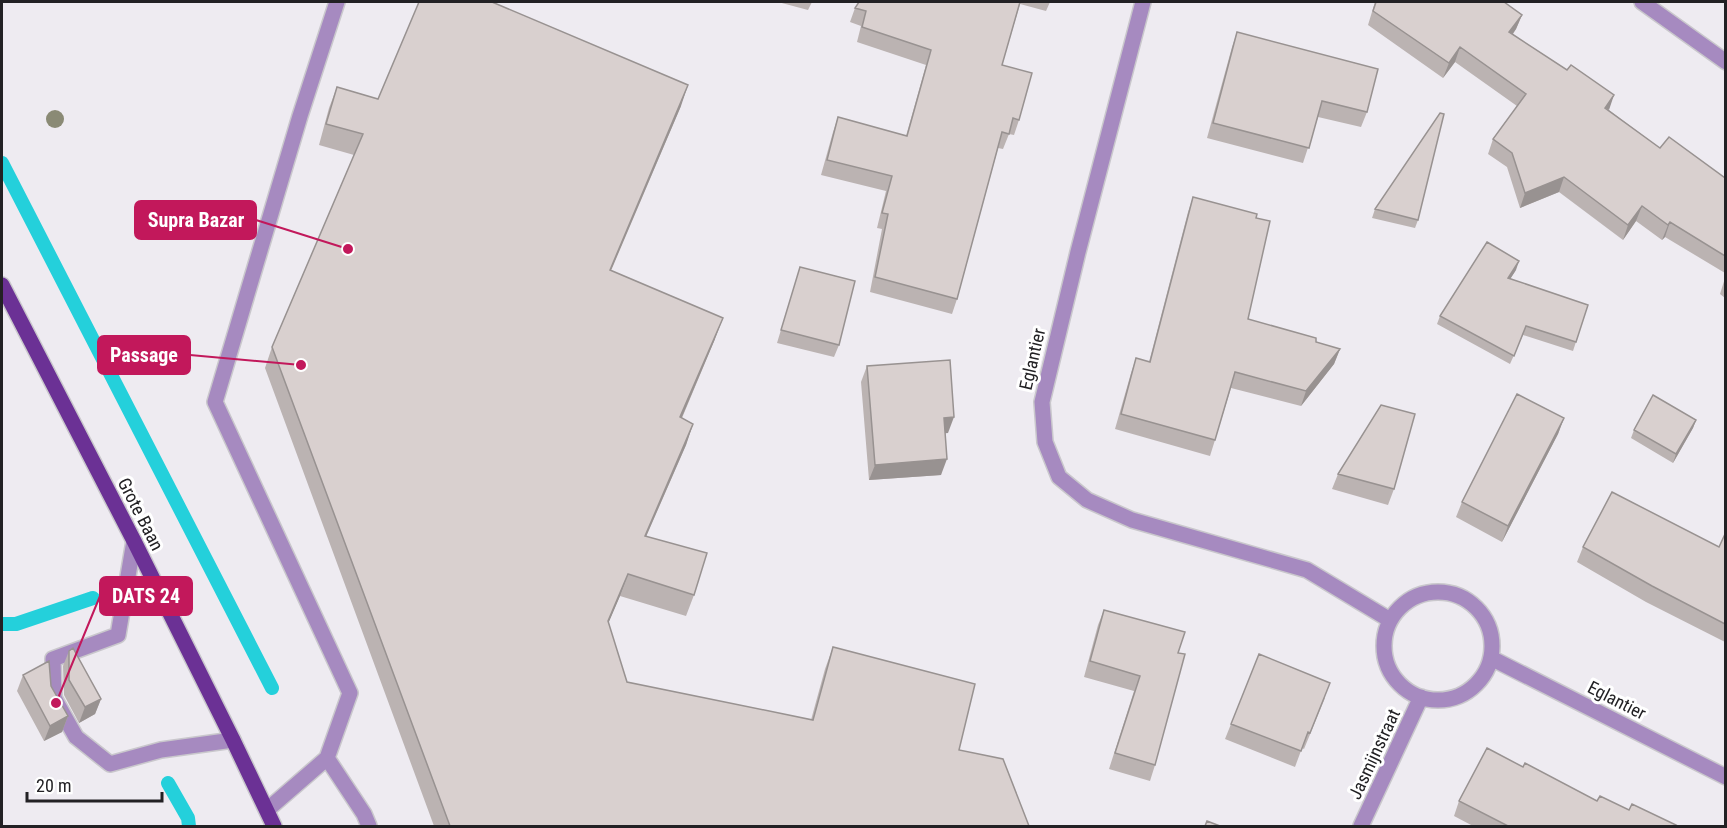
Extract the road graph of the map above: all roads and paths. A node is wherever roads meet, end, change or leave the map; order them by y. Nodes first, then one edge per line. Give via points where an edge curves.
1 (337, 2) edge
2 (1143, 2) edge
3 (1642, 2) edge
4 (1725, 62) edge
5 (2, 285) edge
6 (134, 542) junction
7 (1390, 620) junction
8 (1491, 658) junction
9 (1421, 697) junction
10 (233, 740) junction
11 (327, 758) junction
12 (1725, 777) edge
13 (267, 810) junction
14 (274, 826) edge
15 (369, 826) edge
16 (1361, 826) edge

1 - 11 street via 215,402 350,693
2 - 7 street, Eglantier via 1042,402 1048,451 1059,477 1087,500 1132,520 1307,570
3 - 4 street
5 - 6 main road, Grote Baan
6 - 10 main road, Grote Baan
6 - 10 street via 117,636 53,659 54,698 76,737 110,764 161,750
7 - 8 street via 1411,598 1425,593 1444,592 1464,598 1479,610 1490,631
7 - 9 street via 1384,638 1384,657 1399,684
8 - 9 street via 1470,690 1438,700
8 - 12 street, Eglantier
9 - 16 street, Jasmijnstraat
10 - 13 main road, Grote Baan
11 - 13 street
11 - 15 street
13 - 14 main road, Grote Baan

